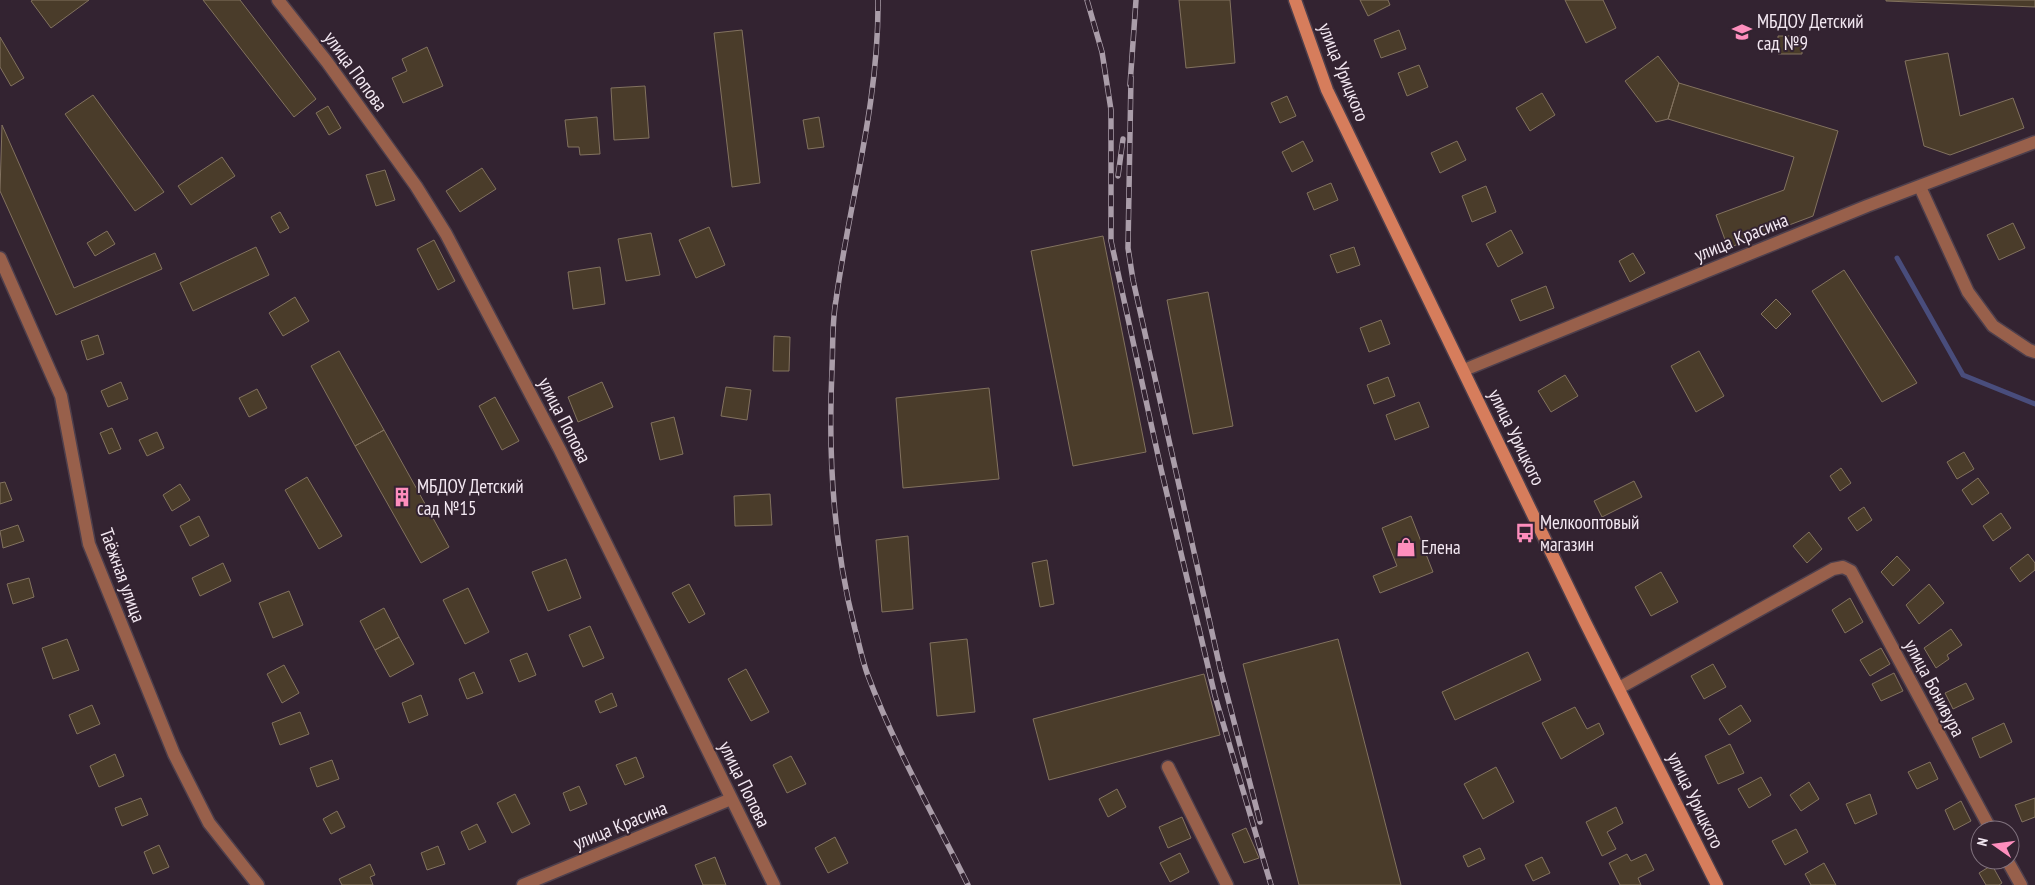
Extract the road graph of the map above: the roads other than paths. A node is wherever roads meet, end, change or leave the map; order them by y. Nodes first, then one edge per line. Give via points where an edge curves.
1 (278, 0) edge
2 (1295, 0) edge
3 (2035, 142) edge
4 (1920, 187) junction
5 (0, 258) edge
6 (2035, 352) edge
7 (1464, 370) junction
8 (1619, 688) junction
9 (1168, 767) dead end
10 (731, 799) junction
11 (1986, 820) edge
12 (2013, 870) edge
13 (258, 885) edge
14 (523, 885) edge
15 (774, 885) edge
16 (1227, 885) edge
17 (1717, 885) edge
18 (2021, 885) edge

1 - 10 street, улица Попова via 378,132 446,234 560,450
2 - 7 main road, улица Урицкого via 1328,90
3 - 4 street, улица Красина
4 - 6 street via 1968,292 1993,326
4 - 7 street, улица Красина
5 - 13 street, Таёжная улица via 61,396 89,544 174,754 209,823
7 - 8 main road, улица Урицкого
8 - 11 street, улица Бонивура via 1833,569 1843,567 1851,571
8 - 17 main road, улица Урицкого
9 - 16 street
10 - 14 street, улица Красина
10 - 15 street, улица Попова
12 - 18 street

